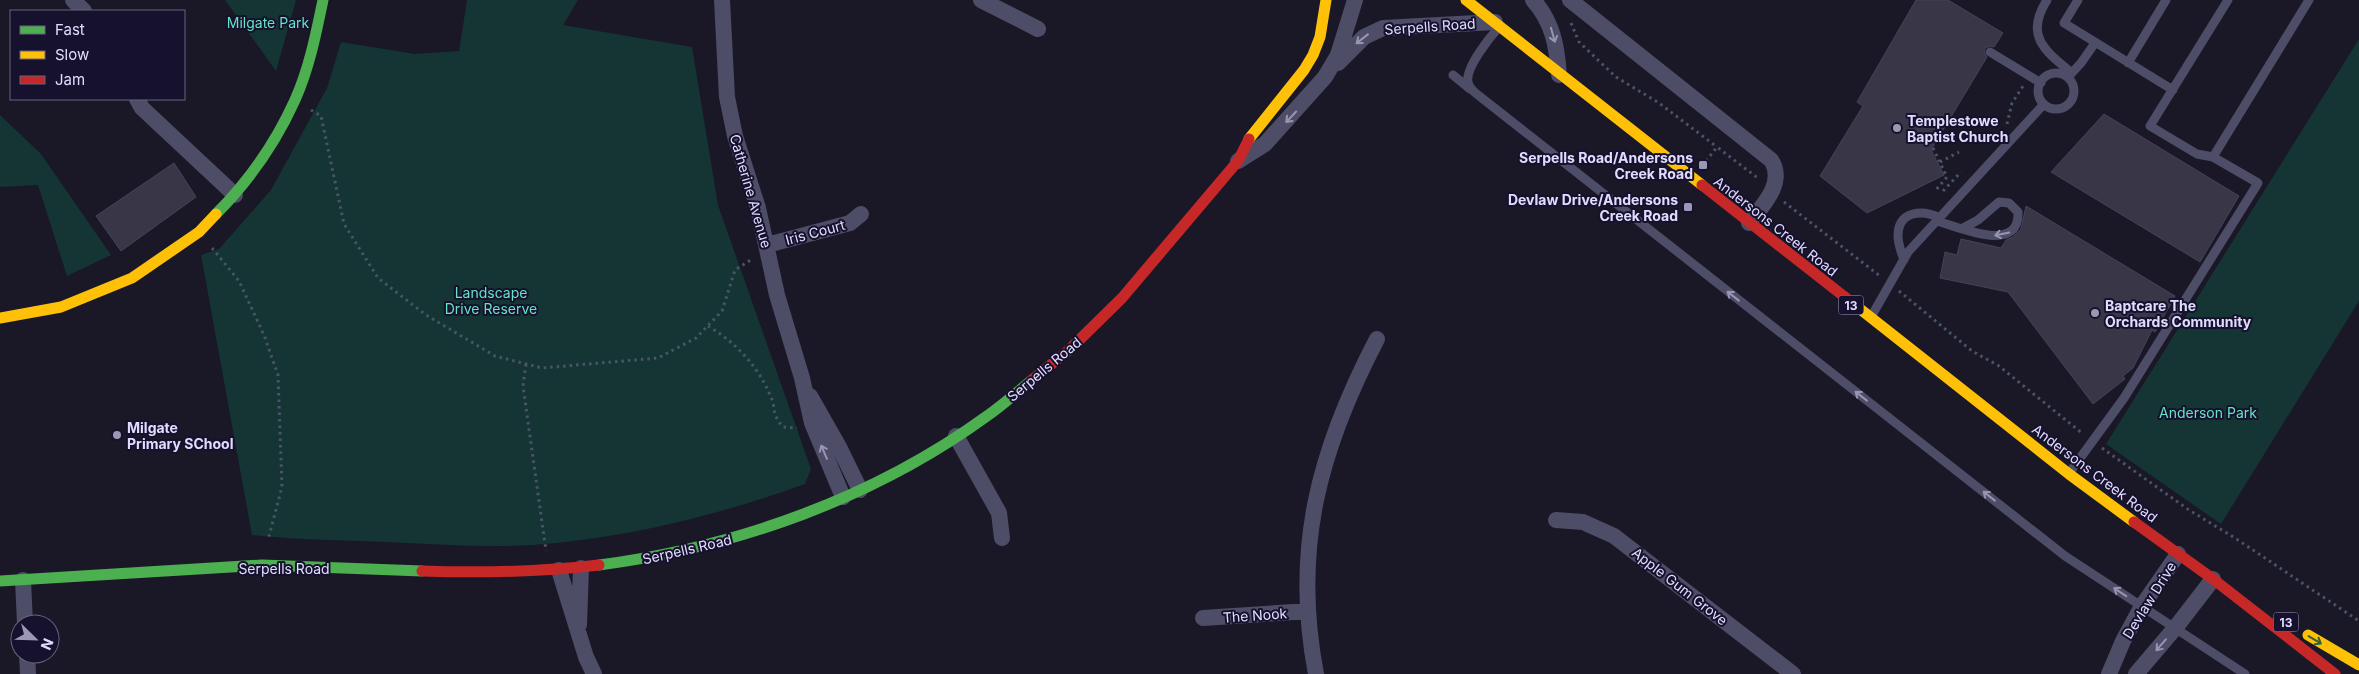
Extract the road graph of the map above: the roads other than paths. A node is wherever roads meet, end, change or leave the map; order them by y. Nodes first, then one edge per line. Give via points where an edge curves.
1 (73, 0) edge
2 (323, 0) edge
3 (722, 0) edge
4 (981, 0) edge
5 (1326, 0) edge
6 (1355, 0) edge
7 (1466, 0) edge
8 (1534, 0) edge
9 (1570, 0) edge
10 (2047, 0) edge
11 (2078, 0) edge
12 (2166, 0) edge
13 (2228, 0) edge
14 (2309, 0) edge
15 (83, 10) edge
16 (1497, 24) junction
17 (1038, 29) dead end
18 (2095, 43) junction
19 (1990, 52) dead end
20 (2128, 63) junction
21 (1453, 75) dead end
22 (1559, 75) junction
23 (2070, 75) junction
24 (1325, 77) junction
25 (2041, 82) junction
26 (1294, 83) junction
27 (2173, 90) junction
28 (1475, 93) junction
29 (1310, 95) junction
30 (138, 100) edge
31 (2044, 104) junction
32 (2213, 157) junction
33 (1238, 161) junction
34 (235, 195) junction
35 (861, 214) dead end
36 (1938, 220) junction
37 (1748, 223) junction
38 (1963, 228) junction
39 (767, 247) junction
40 (1904, 260) junction
41 (0, 318) edge
42 (1870, 319) junction
43 (1377, 339) dead end
44 (802, 378) junction
45 (956, 436) junction
46 (2069, 474) junction
47 (860, 490) junction
48 (844, 497) junction
49 (1556, 520) dead end
50 (1002, 538) dead end
51 (2178, 554) junction
52 (581, 568) junction
53 (554, 571) junction
54 (2213, 579) junction
55 (22, 580) junction
56 (0, 581) edge
57 (2142, 606) junction
58 (1308, 611) junction
59 (24, 614) edge
60 (1203, 618) dead end
61 (578, 627) junction
62 (2176, 627) junction
63 (2359, 666) edge
64 (594, 674) edge
65 (1316, 674) edge
66 (1793, 674) edge
67 (2109, 674) edge
68 (2136, 674) edge
69 (2245, 674) edge
70 (2335, 674) edge

1 - 15 street
2 - 34 street via 314,43 295,100 269,147
3 - 39 street, Catherine Avenue via 727,97
4 - 17 street
5 - 26 street, Serpells Road via 1317,46
6 - 24 street, Serpells Road via 1338,55
7 - 16 street, Andersons Creek Road / 13
8 -> 22 street via 1550,25
9 - 37 street via 1769,157 1776,175 1772,191
10 - 23 lane via 2039,16 2039,41
11 - 18 lane via 2064,24
12 - 20 lane
13 - 27 lane
14 - 32 lane
16 - 22 street, Andersons Creek Road / 13
16 -> 24 street, Serpells Road via 1398,27 1374,31 1353,46
16 - 28 lane via 1469,74 1468,82
18 - 20 lane
18 - 23 lane
19 - 25 lane
20 - 27 lane
21 - 28 lane
22 - 37 street, Andersons Creek Road / 13
23 - 25 lane via 2054,73
23 - 31 lane via 2074,90 2071,105 2058,109
24 - 29 street, Serpells Road
25 - 31 lane via 2039,95
26 - 29 street
26 - 33 street, Serpells Road via 1251,134
27 - 32 lane via 2150,126 2197,154
57 -> 28 lane via 2065,556
29 -> 33 street, Serpells Road via 1265,144
30 - 34 street via 142,108
31 - 36 lane
32 - 46 lane via 2258,183 2132,385
33 - 45 street, Serpells Road via 1097,324 1042,373
34 - 41 street via 199,232 132,278 61,306
35 - 39 street, Iris Court via 850,223
36 - 38 lane
36 - 40 lane
36 - 40 lane via 1921,212 1903,221 1898,235
37 - 42 street, Andersons Creek Road / 13
38 -> 38 lane via 1978,220 1998,202 2009,203 2018,212 2014,228 2004,236
39 - 44 street, Catherine Avenue via 777,295
40 - 42 lane
42 - 46 street, Andersons Creek Road / 13
43 - 58 street via 1346,401 1322,470 1309,552
44 - 47 street, Catherine Avenue
48 -> 44 street, Catherine Avenue via 812,423
45 - 47 street, Serpells Road
45 - 50 street via 999,513
46 - 51 street, Andersons Creek Road / 13
47 - 48 street, Serpells Road
48 - 52 street, Serpells Road via 772,526 708,545 652,558
49 - 66 street, Apple Gum Grove via 1582,522 1614,536
51 - 54 street, Andersons Creek Road / 13
51 - 57 street, Devlaw Drive
52 - 53 street, Serpells Road
52 - 61 street
53 - 55 street, Serpells Road via 480,573 262,565
53 - 61 street
54 - 62 street
54 -> 63 street, Andersons Creek Road / 13
54 - 70 street, Andersons Creek Road / 13
55 - 56 street, Serpells Road
55 - 59 street
57 - 62 lane
57 - 67 street, Devlaw Drive
58 - 60 street, The Nook
58 - 65 street
61 - 64 street
62 -> 68 street
62 - 69 lane

